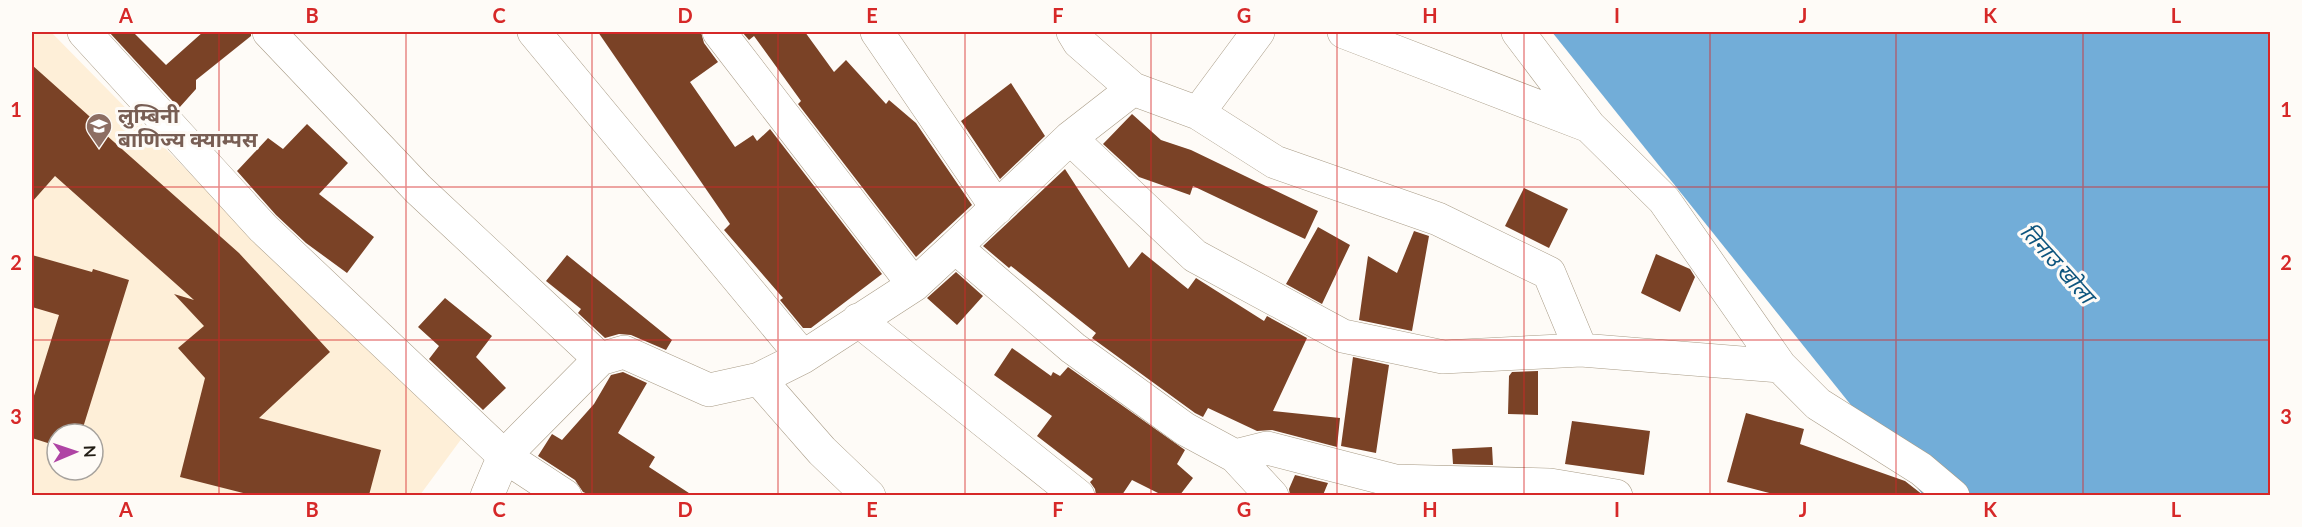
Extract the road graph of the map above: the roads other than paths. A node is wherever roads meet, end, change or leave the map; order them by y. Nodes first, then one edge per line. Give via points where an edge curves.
1 (84, 32) edge
2 (270, 32) edge
3 (534, 32) edge
4 (720, 32) edge
5 (877, 32) edge
6 (1073, 32) edge
7 (1258, 32) edge
8 (1344, 32) edge
9 (1518, 32) edge
10 (1133, 89) junction
11 (1198, 113) junction
12 (1589, 126) junction
13 (1070, 138) junction
14 (997, 208) junction
15 (956, 247) junction
16 (914, 285) junction
17 (858, 320) junction
18 (1581, 350) junction
19 (803, 357) junction
20 (600, 359) junction
21 (1780, 366) junction
22 (759, 379) junction
23 (504, 456) junction
24 (1235, 456) junction
25 (487, 495) edge
26 (565, 495) edge
27 (869, 495) edge
28 (1078, 495) edge
29 (1272, 495) edge
30 (1616, 495) edge
31 (1953, 495) edge

1 - 23 street via 263,228
2 - 20 street via 418,189
3 - 19 street
4 - 16 street
5 - 14 street
6 - 10 street
7 - 11 street
8 - 12 street
9 - 12 street
10 - 11 street
10 - 13 street
11 - 18 street via 1275,162 1438,219 1549,273
12 - 21 street via 1664,200
13 - 14 street
13 - 18 street via 1195,256 1343,336 1443,357
14 - 15 street
15 - 16 street
15 - 24 street via 1073,348 1185,429
16 - 17 street
17 - 19 street
17 - 28 street
18 - 21 street
19 - 22 street
20 - 22 street via 624,352 709,390
20 - 23 street
21 - 31 street via 1818,404 1921,468
22 - 27 street via 822,451
23 - 25 street
23 - 26 street
24 - 29 street
24 - 30 street via 1268,448 1395,481 1550,485

